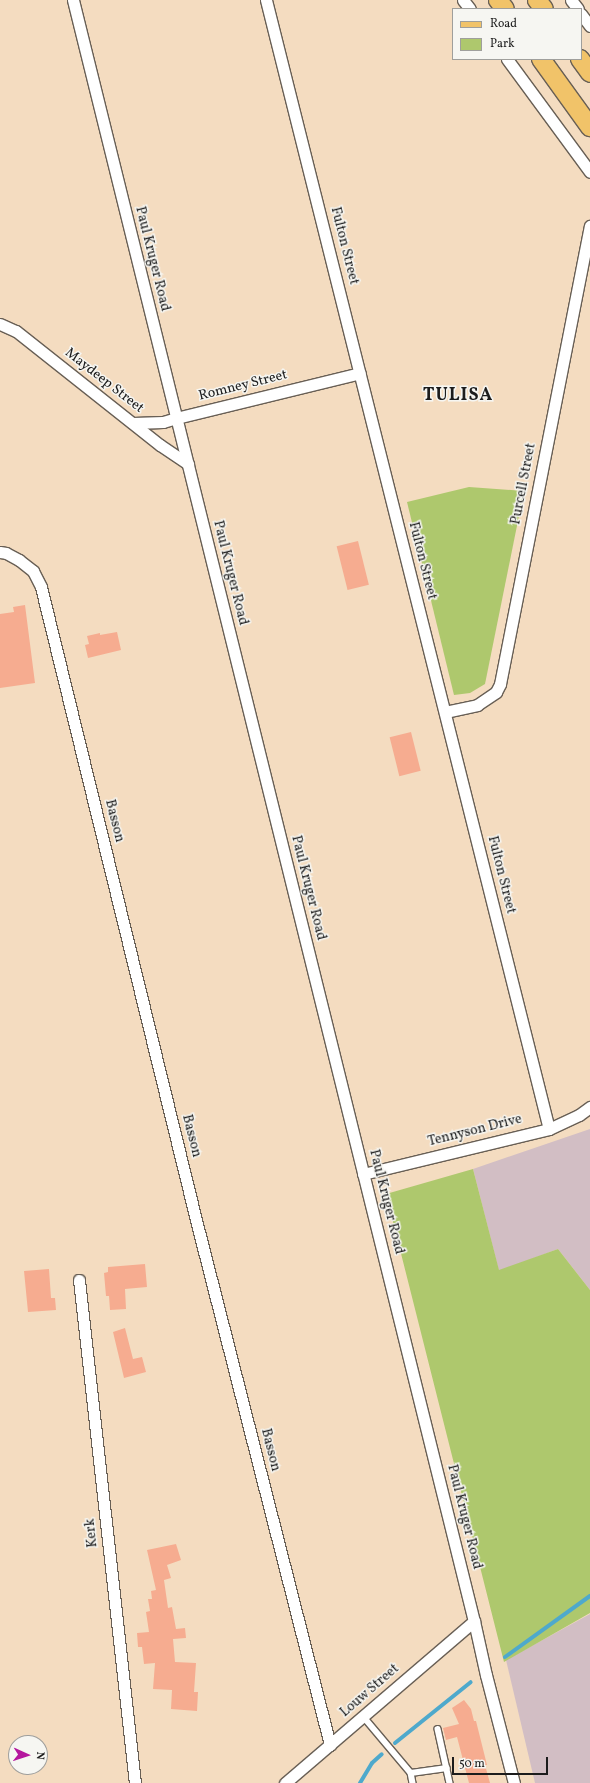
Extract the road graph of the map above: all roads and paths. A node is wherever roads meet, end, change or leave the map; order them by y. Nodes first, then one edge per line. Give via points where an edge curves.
1 (73, 0) edge
2 (266, 0) edge
3 (463, 0) edge
4 (498, 0) edge
5 (537, 0) edge
6 (571, 0) edge
7 (469, 8) edge
8 (504, 8) edge
9 (543, 8) edge
10 (577, 8) edge
11 (582, 15) edge
12 (590, 26) edge
13 (508, 60) edge
14 (542, 60) edge
15 (581, 60) edge
16 (590, 73) edge
17 (590, 127) edge
18 (590, 172) edge
19 (590, 226) edge
20 (0, 324) edge
21 (360, 373) junction
22 (176, 418) junction
23 (133, 423) junction
24 (188, 464) junction
25 (0, 552) edge
26 (445, 712) junction
27 (590, 1107) edge
28 (549, 1129) junction
29 (363, 1174) junction
30 (80, 1280) dead end
31 (474, 1621) junction
32 (363, 1716) junction
33 (438, 1729) dead end
34 (330, 1745) junction
35 (447, 1768) junction
36 (411, 1773) junction
37 (135, 1783) edge
38 (285, 1783) edge
39 (413, 1783) edge
40 (450, 1783) edge
41 (514, 1783) edge

1 - 22 street, Paul Kruger Road
2 - 21 street, Fulton Street
3 - 7 street
4 - 8 main road
5 - 9 main road
6 - 10 street
11 - 12 street
13 - 18 street
14 - 17 main road
15 - 16 main road
19 - 26 street, Purcell Street via 500,684 496,692 477,705
20 - 23 street, Maydeep Street via 16,331
21 - 22 street, Romney Street
21 - 26 street, Fulton Street
22 - 23 street, Romney Street via 163,422
22 - 24 street, Paul Kruger Road
23 - 24 street, Maydeep Street
24 - 29 street, Paul Kruger Road
25 - 34 street, Basson via 19,560 33,571 41,587 195,1216
26 - 28 street, Fulton Street
27 - 28 street, Tennyson Drive
28 - 29 street, Tennyson Drive
29 - 31 street, Paul Kruger Road
30 - 37 street, Kerk
31 - 32 street, Louw Street
31 - 41 street, Paul Kruger Road
32 - 34 street, Louw Street
32 - 36 lane
33 - 35 lane
34 - 38 street, Louw Street
35 - 36 lane
35 - 40 lane
36 - 39 lane

